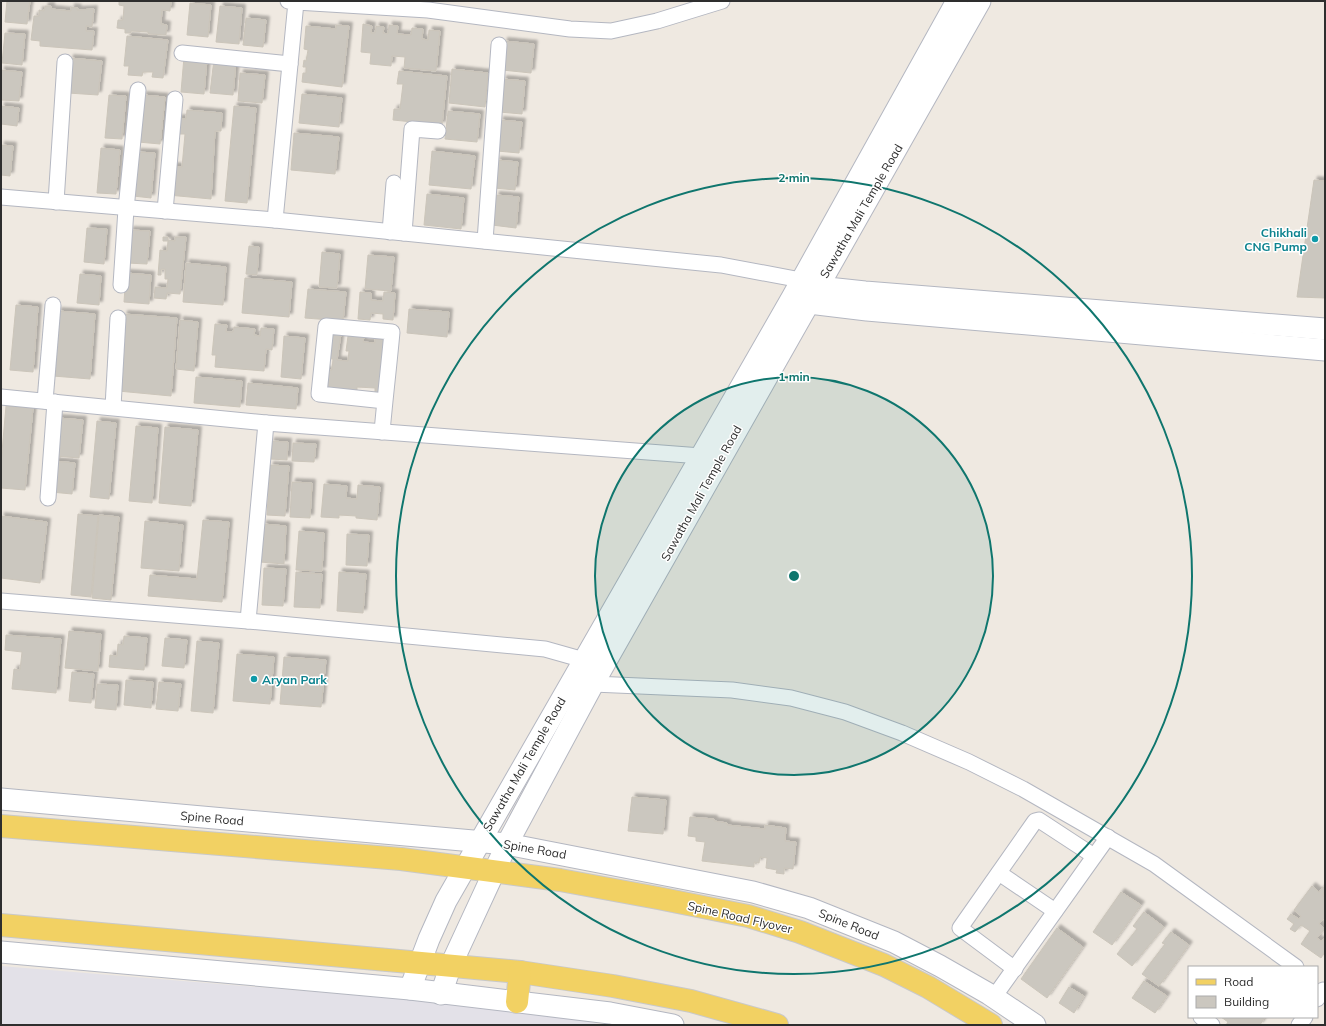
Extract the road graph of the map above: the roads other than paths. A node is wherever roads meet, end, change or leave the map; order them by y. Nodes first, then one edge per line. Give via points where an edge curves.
1 (292, 1) edge
2 (722, 1) edge
3 (957, 1) edge
4 (980, 1) edge
5 (340, 3) edge
6 (499, 45) dead end
7 (182, 53) dead end
8 (65, 62) dead end
9 (290, 64) junction
10 (138, 90) dead end
11 (176, 99) dead end
12 (438, 131) dead end
13 (394, 183) dead end
14 (1, 196) edge
15 (56, 202) junction
16 (126, 209) junction
17 (165, 211) junction
18 (276, 220) junction
19 (397, 232) junction
20 (485, 241) junction
21 (121, 285) dead end
22 (805, 292) junction
23 (52, 305) dead end
24 (118, 318) dead end
25 (1325, 329) edge
26 (1325, 350) edge
27 (1, 396) edge
28 (50, 401) junction
29 (385, 401) junction
30 (113, 407) junction
31 (266, 423) junction
32 (382, 432) junction
33 (701, 456) junction
34 (48, 498) dead end
35 (1, 601) edge
36 (248, 621) junction
37 (584, 660) junction
38 (594, 684) junction
39 (1, 799) edge
40 (1, 826) edge
41 (1108, 837) junction
42 (479, 841) junction
43 (507, 844) junction
44 (1094, 856) junction
45 (464, 868) junction
46 (494, 872) junction
47 (999, 873) junction
48 (1055, 911) junction
49 (1, 926) edge
50 (1, 952) edge
51 (420, 962) junction
52 (451, 965) junction
53 (1295, 966) edge
54 (1015, 969) junction
55 (520, 972) junction
56 (410, 990) junction
57 (441, 994) junction
58 (994, 997) junction
59 (518, 1002) junction
60 (1202, 1018) edge
61 (773, 1023) edge
62 (673, 1025) edge
63 (991, 1025) edge
64 (1035, 1025) edge
65 (1212, 1025) edge

1 - 5 street
1 - 9 street
2 - 5 street via 658,21 611,31 428,10
3 - 22 street, Sawatha Mali Temple Road
4 - 22 street, Sawatha Mali Temple Road
6 - 20 street
7 - 9 street
8 - 15 street
9 - 18 street
10 - 16 street
11 - 17 street
12 - 19 street via 412,129
13 - 19 street
14 - 15 street
15 - 16 street
16 - 17 street
16 - 21 street
17 - 18 street
18 - 19 street
19 - 20 street
20 - 22 street via 721,265
22 - 25 street via 865,292
22 - 26 street
22 - 33 street, Sawatha Mali Temple Road
22 - 38 street, Sawatha Mali Temple Road
23 - 28 street
24 - 30 street
27 - 28 street
28 - 30 street
28 - 34 street
29 - 29 street via 392,332 326,326 319,394
29 - 32 street
30 - 31 street
31 - 32 street
31 - 36 street
32 - 33 street
33 - 37 street, Sawatha Mali Temple Road
35 - 36 street
36 - 37 street via 545,649
37 - 42 street, Sawatha Mali Temple Road via 505,801
38 - 41 street via 732,690 790,698 844,712 902,733 969,762
38 - 43 street, Sawatha Mali Temple Road
39 - 42 street, Spine Road
40 - 45 main road via 401,859
41 - 44 street
41 - 53 street via 1154,864
42 - 43 street, Spine Road
42 - 45 street, Sawatha Mali Temple Road
43 - 46 street, Sawatha Mali Temple Road
43 - 58 street, Spine Road via 754,892 809,908 894,942
44 - 47 street via 1039,820
44 - 48 street
45 - 46 main road
45 - 51 street, Sawatha Mali Temple Road via 446,901
46 - 52 street, Sawatha Mali Temple Road
46 - 63 main road, Spine Road Flyover via 560,880 658,898 748,916 800,932 884,965 928,987
47 - 48 street
47 - 54 street via 960,928
48 - 54 street
49 - 51 main road
50 - 56 street
51 - 52 main road
51 - 56 street, Sawatha Mali Temple Road
52 - 55 main road
52 - 57 street, Sawatha Mali Temple Road
54 - 58 street
55 - 59 main road
55 - 61 main road via 691,1001
56 - 57 street
57 - 59 street
58 - 64 street, Spine Road
59 - 62 street via 610,1013
60 - 65 street

